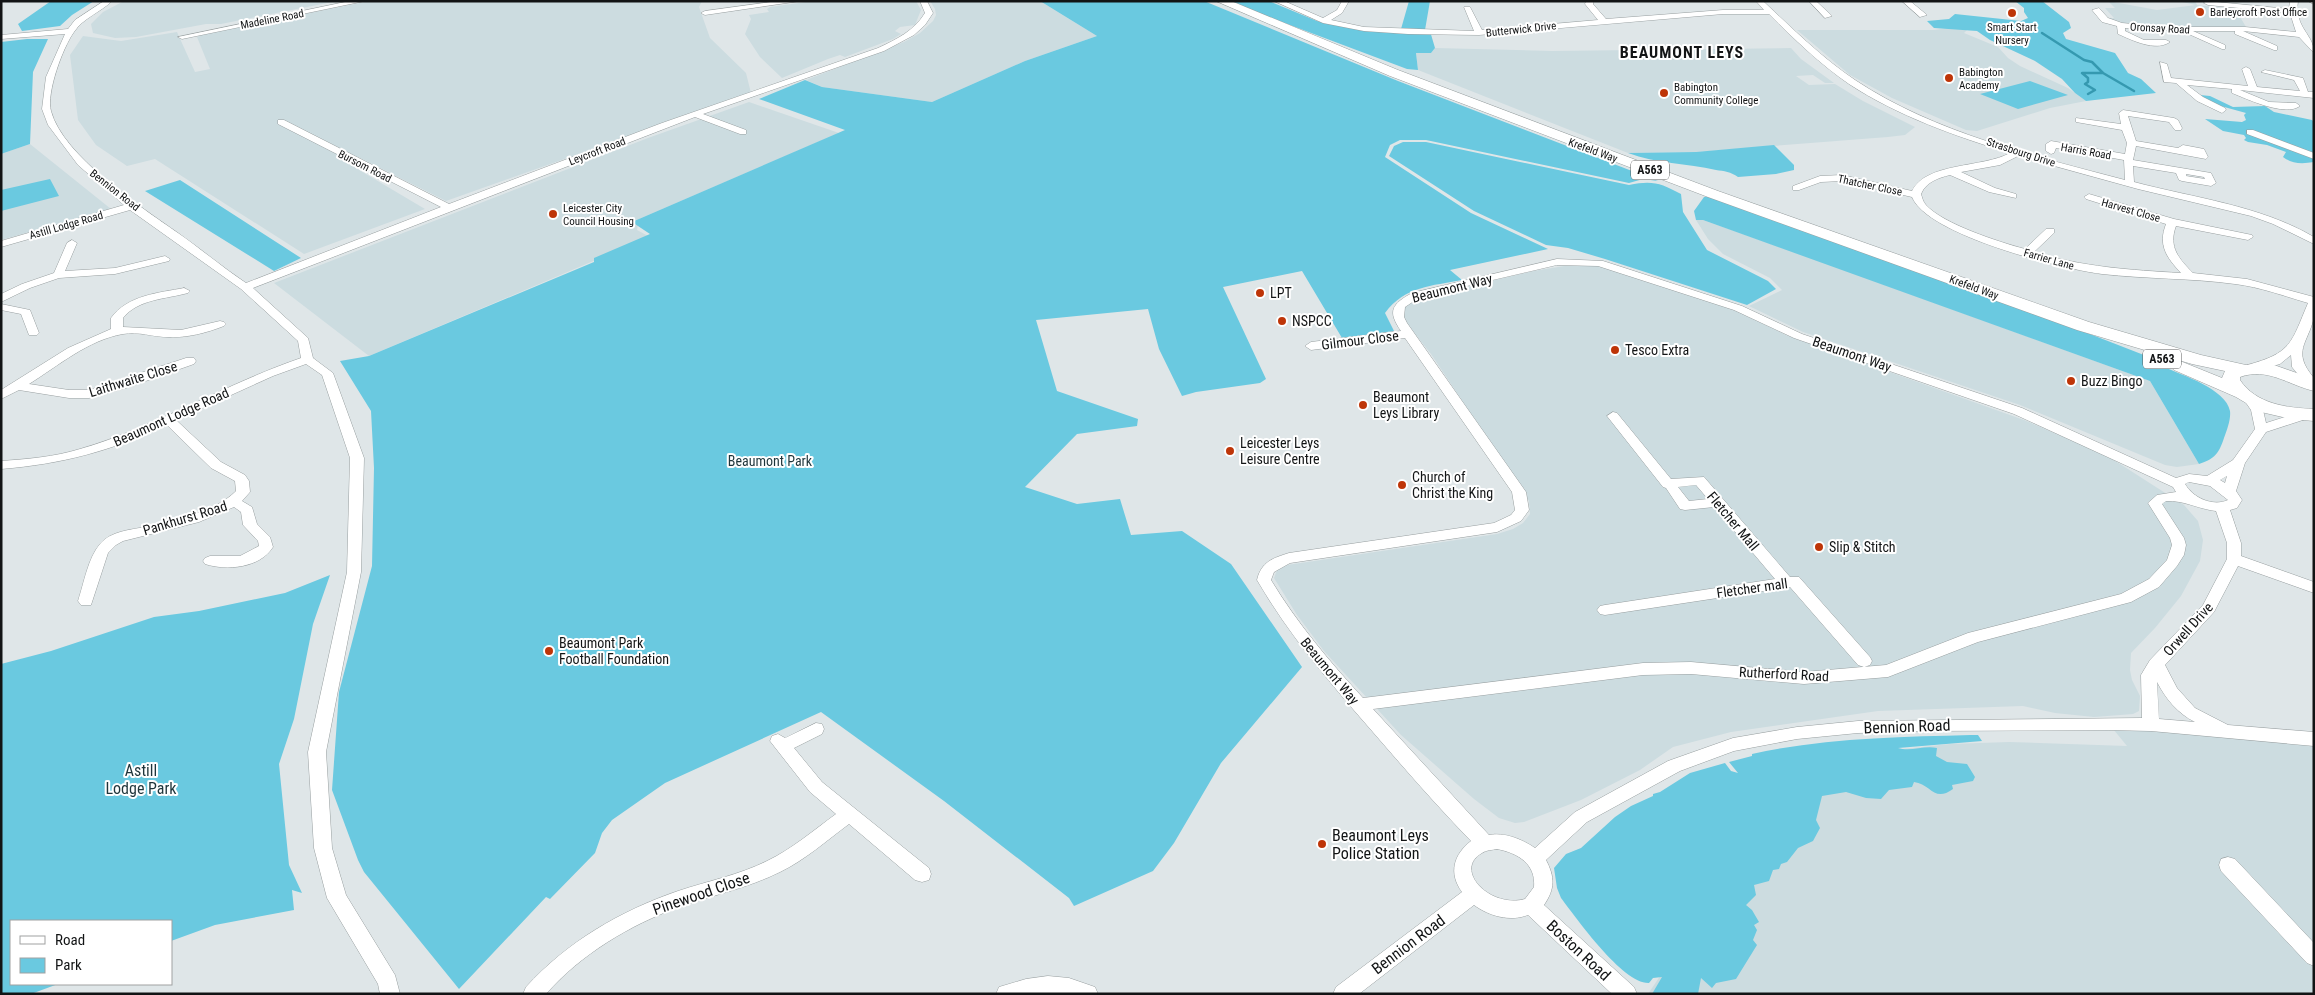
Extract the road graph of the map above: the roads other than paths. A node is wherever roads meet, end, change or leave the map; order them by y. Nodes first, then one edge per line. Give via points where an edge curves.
1 (113, 1) edge
2 (362, 1) edge
3 (797, 1) edge
4 (923, 1) edge
5 (1221, 1) edge
6 (1277, 1) edge
7 (1346, 1) edge
8 (1590, 1) edge
9 (1736, 1) edge
10 (1760, 1) edge
11 (1812, 1) edge
12 (1905, 1) edge
13 (2294, 1) edge
14 (2208, 3) dead end
15 (106, 4) edge
16 (2249, 4) edge
17 (1467, 9) dead end
18 (2096, 10) dead end
19 (1736, 12) junction
20 (1769, 12) junction
21 (2292, 12) junction
22 (705, 13) dead end
23 (1924, 15) dead end
24 (1828, 16) dead end
25 (1323, 21) junction
26 (1603, 21) junction
27 (2121, 25) junction
28 (2230, 29) junction
29 (2182, 30) junction
30 (70, 31) junction
31 (1479, 33) junction
32 (1, 37) edge
33 (182, 37) dead end
34 (2307, 40) edge
35 (2166, 42) dead end
36 (2222, 47) dead end
37 (2274, 48) dead end
38 (2314, 51) edge
39 (2163, 64) dead end
40 (2246, 69) dead end
41 (2265, 72) dead end
42 (2178, 82) junction
43 (2231, 88) junction
44 (2254, 90) junction
45 (2309, 97) edge
46 (2296, 106) dead end
47 (2222, 110) dead end
48 (697, 115) junction
49 (2080, 120) dead end
50 (281, 122) dead end
51 (2126, 128) junction
52 (2178, 128) dead end
53 (743, 132) dead end
54 (2250, 132) dead end
55 (2132, 143) junction
56 (2052, 151) dead end
57 (2184, 152) dead end
58 (2017, 153) junction
59 (2314, 156) edge
60 (2129, 160) junction
61 (2180, 170) dead end
62 (1952, 172) junction
63 (2128, 183) junction
64 (1796, 188) dead end
65 (1915, 195) junction
66 (2013, 196) dead end
67 (2090, 197) dead end
68 (131, 206) junction
69 (450, 208) junction
70 (2172, 222) junction
71 (2314, 229) edge
72 (2299, 230) junction
73 (2050, 231) dead end
74 (2248, 237) dead end
75 (2314, 240) edge
76 (72, 242) dead end
77 (1, 244) edge
78 (2027, 253) junction
79 (165, 259) dead end
80 (58, 275) junction
81 (2190, 276) junction
82 (245, 287) junction
83 (184, 291) dead end
84 (1, 299) edge
85 (2314, 302) edge
86 (1, 307) edge
87 (220, 324) dead end
88 (2083, 326) junction
89 (117, 331) junction
90 (33, 333) dead end
91 (1408, 334) junction
92 (2296, 344) junction
93 (1311, 346) dead end
94 (307, 360) junction
95 (190, 361) dead end
96 (2246, 369) junction
97 (18, 386) junction
98 (2314, 386) edge
99 (1, 395) edge
100 (2244, 395) junction
101 (2311, 415) edge
102 (1612, 416) dead end
103 (169, 420) junction
104 (2261, 429) junction
105 (2238, 463) junction
106 (8, 465) edge
107 (1, 477) edge
108 (2209, 481) junction
109 (2178, 484) junction
110 (1672, 489) dead end
111 (2228, 491) junction
112 (2189, 498) junction
113 (234, 502) junction
114 (1717, 502) junction
115 (2222, 508) junction
116 (2234, 559) junction
117 (210, 561) dead end
118 (1786, 582) junction
119 (2314, 588) edge
120 (86, 601) dead end
121 (1605, 610) dead end
122 (1864, 661) dead end
123 (2156, 664) junction
124 (1359, 705) junction
125 (2151, 725) junction
126 (816, 729) dead end
127 (2229, 731) junction
128 (2314, 739) edge
129 (848, 814) junction
130 (1484, 842) junction
131 (1535, 859) junction
132 (2228, 865) dead end
133 (922, 874) dead end
134 (1473, 894) junction
135 (1532, 906) junction
136 (2314, 957) edge
137 (390, 994) edge
138 (533, 994) edge
139 (1006, 994) edge
140 (1088, 994) edge
141 (1343, 994) edge
142 (1627, 994) edge

1 - 15 street, Bennion Road
2 - 33 street, Madeline Road
3 - 22 street
4 - 48 street, Leycroft Road via 929,12 927,19 899,41
5 - 88 highway, Krefeld Way / A563 via 1523,123
6 - 25 street, Butterwick Drive
7 - 25 street via 1336,16
8 - 26 street
9 - 19 street
10 - 20 street, Strasbourg Drive
11 - 24 street
12 - 23 street
13 - 21 street
14 - 16 street
15 - 30 street, Bennion Road
16 - 21 street
17 - 31 street
18 - 27 street, Oronsay Road via 2105,20
19 - 20 street, Butterwick Drive
19 - 26 street, Butterwick Drive via 1656,20
20 - 58 street, Strasbourg Drive via 1855,83 1906,111
21 - 34 street
25 - 31 street, Butterwick Drive via 1388,31
26 - 31 street, Butterwick Drive
27 - 29 street, Oronsay Road
27 - 35 street via 2121,32 2143,42
28 - 29 street, Oronsay Road
28 - 34 street, Oronsay Road
28 - 37 street, Oronsay Road
29 - 36 street
30 - 32 street
30 - 68 street, Bennion Road via 50,77 46,108 52,125 81,163
34 - 38 street
39 - 42 street via 2165,80
40 - 44 street
41 - 45 street via 2297,78
42 - 43 street
42 - 47 street via 2200,99
43 - 44 street
43 - 46 street via 2261,103
44 - 45 street via 2281,92 2289,100
48 - 53 street
48 - 69 street, Leycroft Road
49 - 51 street
50 - 69 street, Bursom Road
51 - 52 street via 2123,113 2171,120
51 - 55 street, Harris Road
54 - 59 street
55 - 57 street, Harris Road
55 - 60 street, Harris Road
56 - 60 street, Harris Road via 2050,144
58 - 62 street via 1995,164
58 - 63 street, Strasbourg Drive
60 - 61 street, Harris Road
60 - 63 street, Harris Road
62 - 65 street via 1918,186
62 - 66 street
63 - 72 street, Strasbourg Drive
64 - 65 street, Thatcher Close via 1820,179 1842,178
65 - 78 street, Farrier Lane via 1917,203 1942,223
67 - 70 street, Harvest Close
68 - 77 street, Astill Lodge Road
68 - 82 street, Bennion Road
69 - 82 street, Leycroft Road
70 - 74 street, Harvest Close
70 - 81 street, Harvest Close via 2166,242 2168,249
71 - 72 street
72 - 75 street, Strasbourg Drive
73 - 78 street
76 - 80 street
78 - 81 street, Farrier Lane via 2083,269
79 - 80 street via 115,271
80 - 84 street
81 - 85 street, Farrier Lane via 2253,284
82 - 94 street, Bennion Road via 304,340
83 - 89 street via 143,301 126,309 117,318
85 - 92 street
86 - 90 street via 26,312
87 - 89 street via 176,334 135,328
88 - 96 highway, Krefeld Way / A563 via 2198,360
88 - 100 highway, Krefeld Way / A563
89 - 97 street via 73,350
91 - 93 street, Gilmour Close
91 - 109 street, Beaumont Way via 1398,317 1399,308 1416,295 1557,262 1599,263 1738,308 1798,336 2018,411
91 - 124 street, Beaumont Way via 1519,492 1522,510 1516,518 1497,527 1289,558 1270,565 1264,580 1299,633
92 - 96 street via 2276,361
92 - 98 street via 2298,367
94 - 103 street, Beaumont Lodge Road via 242,385
94 - 137 street via 327,373 356,458 354,572 317,752 323,848 338,898 388,982
95 - 97 street, Laithwaite Close via 89,394
96 - 98 highway, Krefeld Way via 2288,374
96 - 100 highway via 2232,374 2231,380
97 - 99 street
100 - 101 highway, Krefeld Way via 2268,407
100 - 104 street via 2254,404
101 - 104 street
102 - 114 street, Fletcher Mall via 1668,484 1699,480
103 - 106 street, Beaumont Lodge Road via 83,453
103 - 113 street, Pankhurst Road via 218,467 242,479 244,489
104 - 105 street
105 - 108 street
105 - 111 street
106 - 107 street
108 - 109 street via 2189,478
108 - 111 street
109 - 112 street via 2181,492
110 - 114 street via 1685,506
111 - 115 street via 2235,500 2232,506
112 - 115 street
112 - 124 street, Rutherford Road via 2164,496 2155,503 2178,538 2179,546 2172,563 2154,583 2126,598 1974,637 1888,671 1804,678 1691,668 1643,669
113 - 117 street via 247,508 250,525 265,540 266,547 250,559 223,563
113 - 120 street, Pankhurst Road via 218,511 119,537 104,546
114 - 118 street, Fletcher Mall
115 - 116 street via 2234,543
116 - 119 street
116 - 123 street, Orwell Drive via 2209,608
118 - 121 street, Fletcher mall
118 - 122 street, Fletcher mall via 1794,581
123 - 125 street, Orwell Drive via 2149,675
123 - 127 street, Orwell Drive via 2171,692 2189,712
124 - 130 street, Beaumont Way
125 - 127 street, Bennion Road
125 - 131 street, Bennion Road via 1858,727 1733,745 1674,766 1612,799 1581,817
126 - 129 street via 780,744 816,787
127 - 128 street, Bennion Road
129 - 133 street
129 - 138 street, Pinewood Close via 772,867 646,912 604,935 548,975
130 - 131 street via 1511,844
130 - 134 street via 1467,854 1463,863 1464,879
131 - 135 street via 1545,879 1540,898
132 - 136 street
134 - 135 street via 1496,908 1514,911
134 - 141 street, Bennion Road
135 - 142 street, Boston Road
139 - 140 street via 1036,986 1079,989

